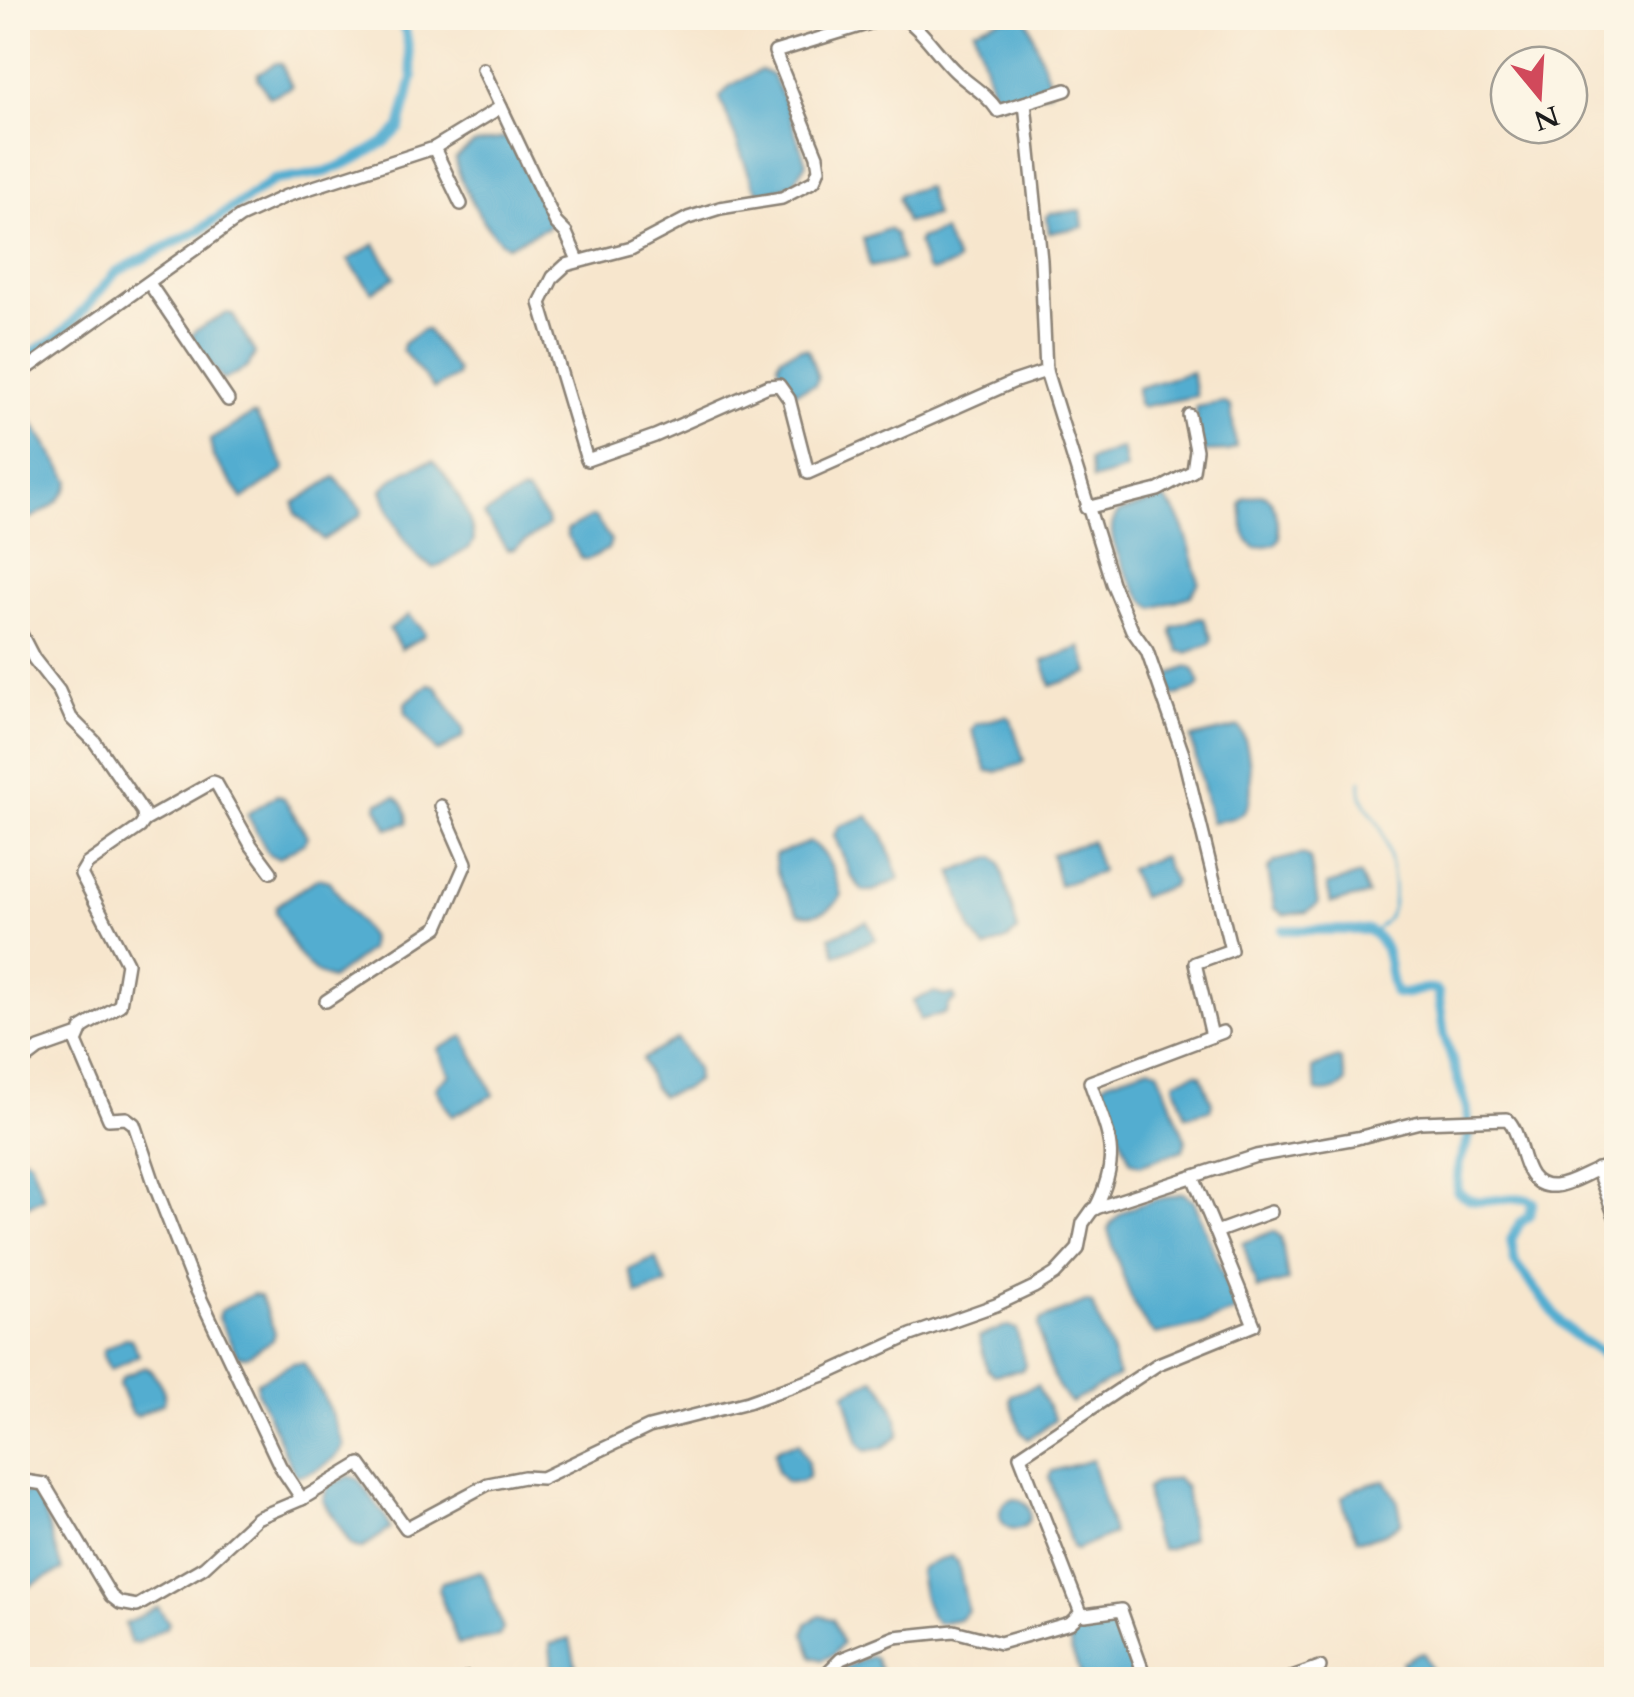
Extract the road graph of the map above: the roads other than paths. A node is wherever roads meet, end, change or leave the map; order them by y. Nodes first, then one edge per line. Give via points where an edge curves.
1 (886, 18) edge
2 (904, 18) edge
3 (483, 68) dead end
4 (1066, 90) dead end
5 (1026, 103) junction
6 (501, 107) junction
7 (434, 148) junction
8 (462, 204) dead end
9 (578, 260) junction
10 (149, 283) junction
11 (1046, 371) junction
12 (18, 379) edge
13 (228, 400) dead end
14 (1189, 415) dead end
15 (1086, 508) junction
16 (18, 628) edge
17 (441, 806) dead end
18 (144, 821) junction
19 (271, 872) dead end
20 (326, 1001) dead end
21 (76, 1036) junction
22 (18, 1066) edge
23 (1616, 1165) edge
24 (1597, 1169) junction
25 (1193, 1176) junction
26 (1095, 1208) junction
27 (1272, 1212) dead end
28 (1616, 1219) edge
29 (1216, 1232) junction
30 (18, 1480) edge
31 (302, 1499) junction
32 (1081, 1613) junction
33 (1320, 1666) dead end
34 (825, 1680) edge
35 (1146, 1680) edge
36 (1284, 1680) edge

1 - 9 street via 775,52 816,156 814,181 782,198 720,208 631,248
2 - 5 street via 998,111
3 - 6 street
4 - 5 street
5 - 11 street
6 - 7 street
6 - 9 street
7 - 8 street
7 - 10 street via 286,196 240,218
9 - 11 street via 553,277 540,303 587,460 779,385 789,399 808,473
10 - 12 street
10 - 13 street
11 - 15 street
14 - 15 street via 1194,471 1158,490
15 - 26 street via 1183,754 1231,950 1196,964 1218,1034 1090,1082 1112,1146 1106,1187
16 - 18 street
17 - 20 street via 466,863 438,928
18 - 19 street via 213,782
18 - 21 street via 81,874 127,963 120,1005
21 - 22 street
21 - 31 street via 109,1119 134,1124 192,1278
23 - 24 street
24 - 25 street via 1555,1186 1542,1184 1528,1172 1516,1127 1507,1119 1402,1126
24 - 28 street
25 - 26 street
25 - 29 street
26 - 31 street via 1084,1220 1078,1249 1034,1287 824,1375 649,1426 542,1478 488,1484 406,1528 360,1464
27 - 29 street
29 - 32 street via 1254,1325 1158,1364 1020,1456
30 - 31 street via 44,1484 112,1596 137,1606 204,1567 256,1518
32 - 34 street via 1070,1624 1000,1644 954,1632 895,1637 841,1659
32 - 35 street via 1121,1610
33 - 36 street

